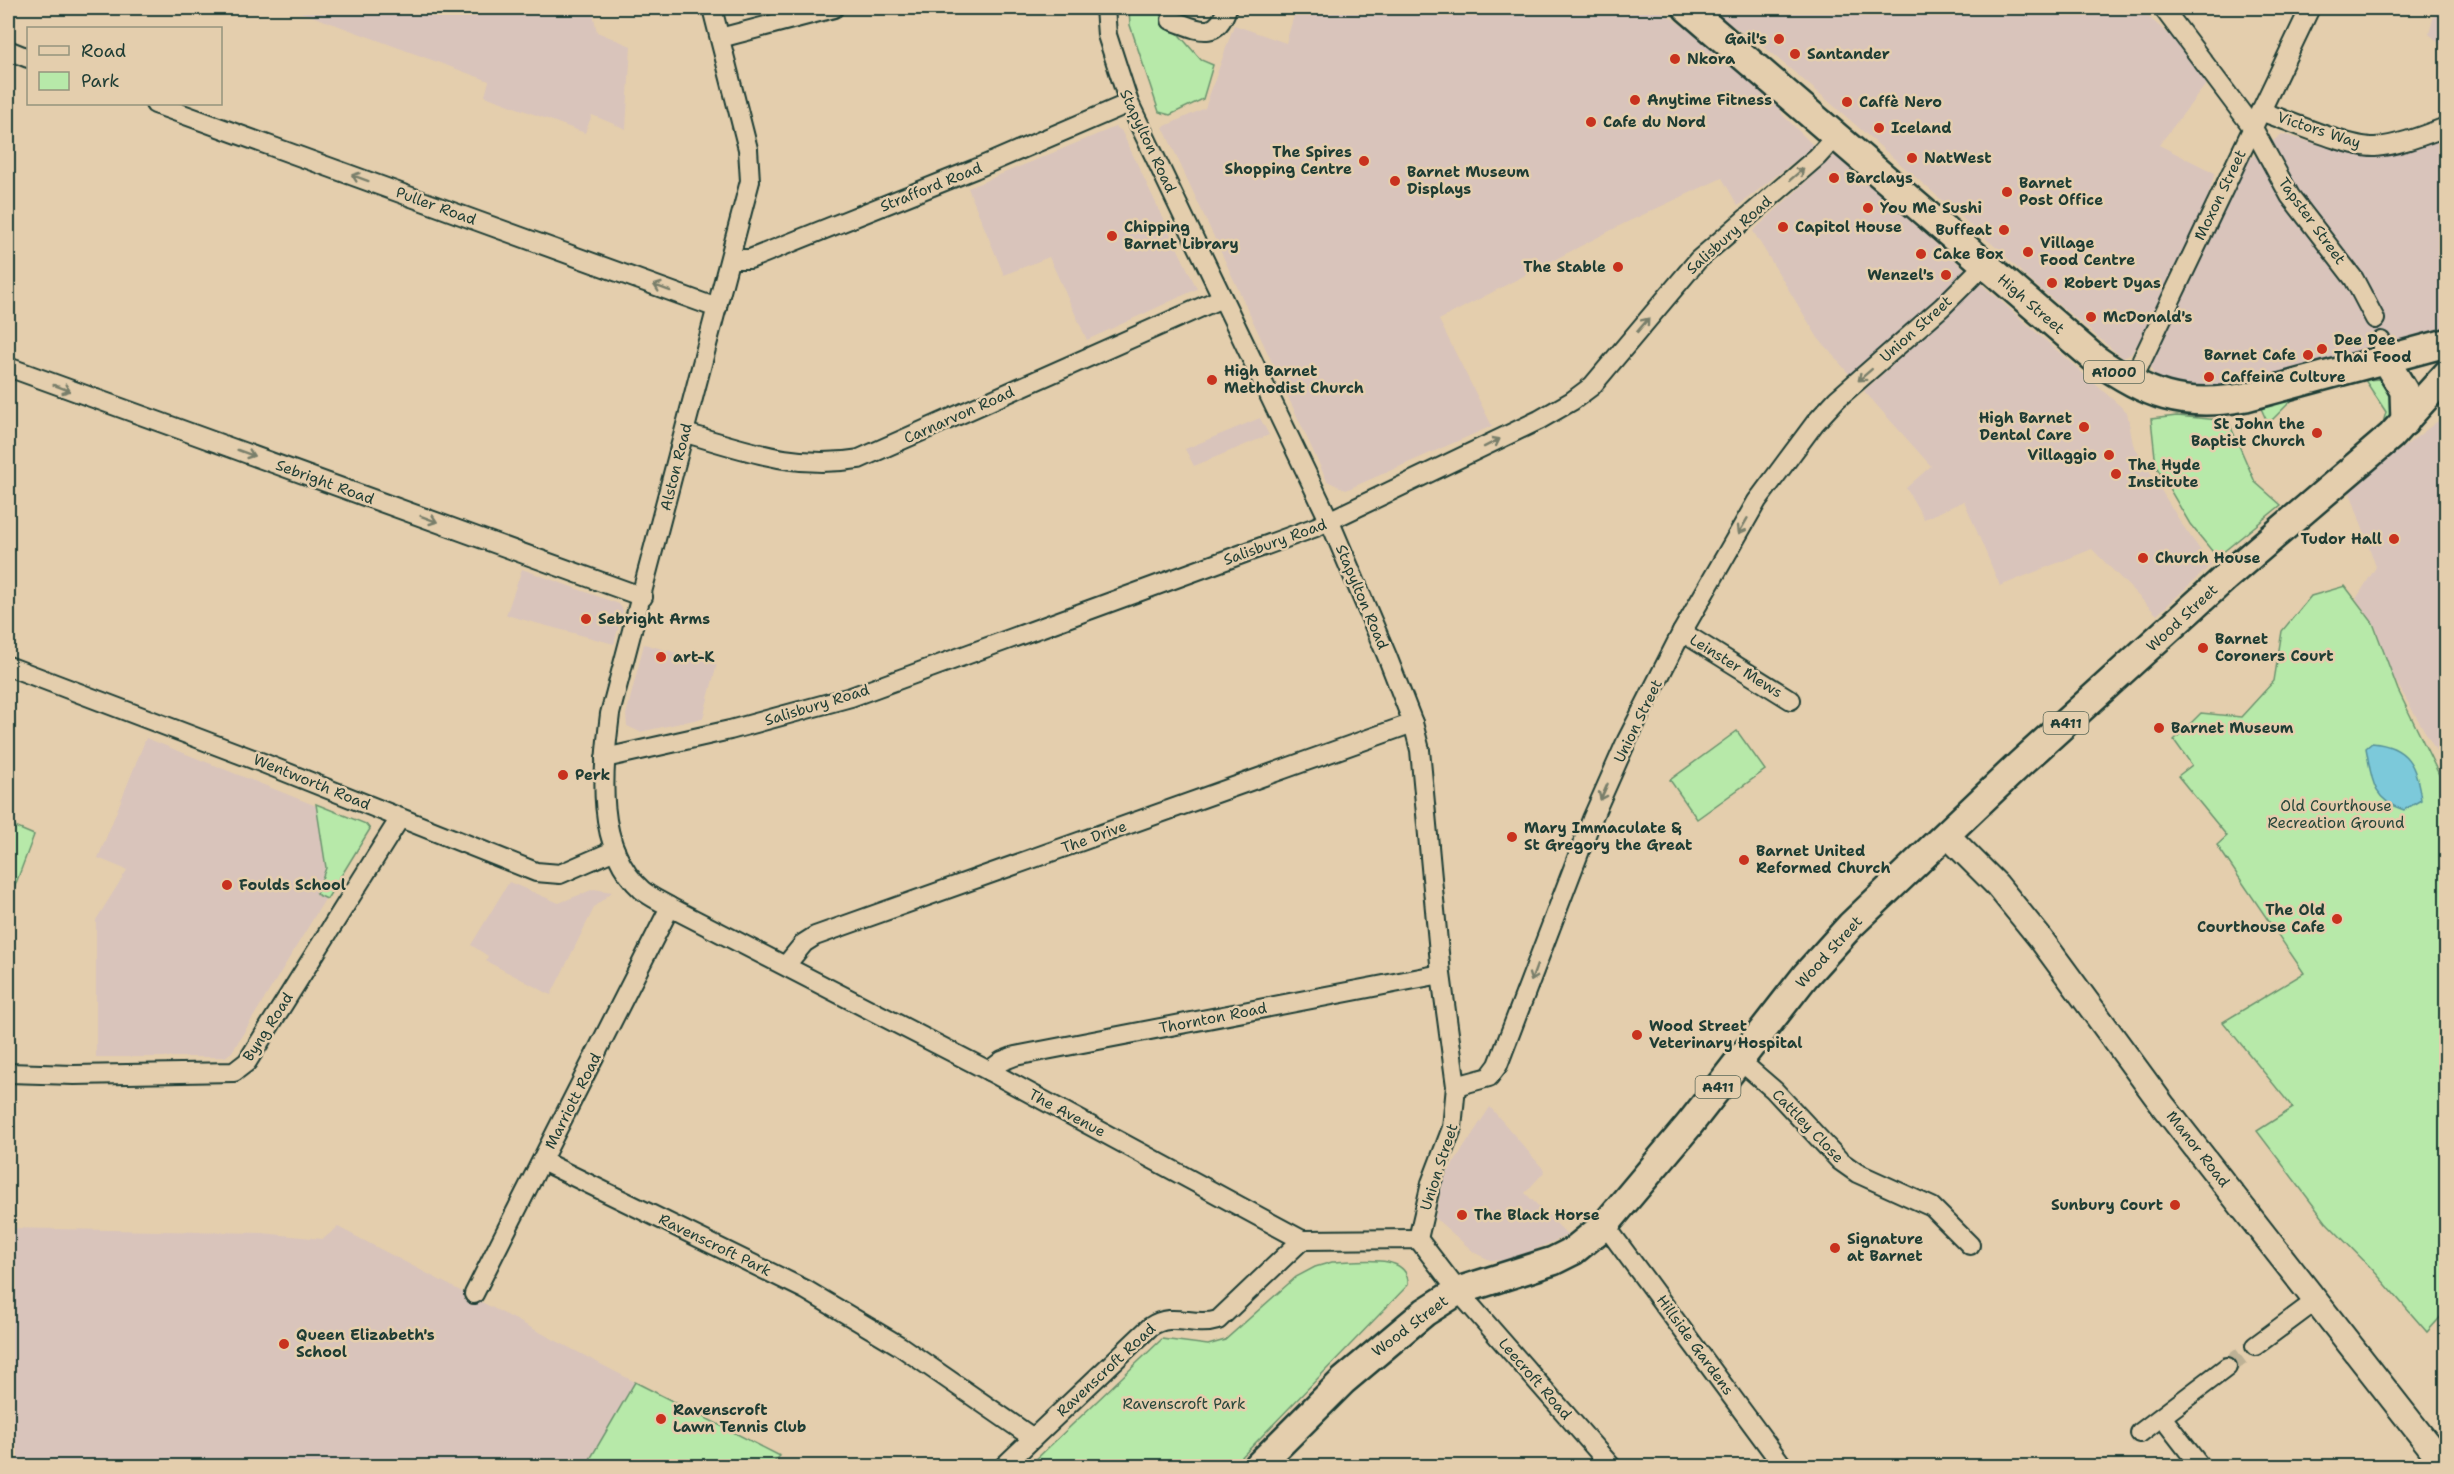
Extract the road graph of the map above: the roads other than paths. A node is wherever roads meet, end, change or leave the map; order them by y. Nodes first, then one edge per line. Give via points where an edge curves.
1 (712, 8) edge
2 (834, 8) edge
3 (1106, 8) edge
4 (1227, 8) edge
5 (1687, 8) edge
6 (2166, 8) edge
7 (2310, 8) edge
8 (1171, 20) dead end
9 (720, 38) junction
10 (8, 50) edge
11 (27, 58) edge
12 (1129, 104) junction
13 (158, 105) edge
14 (2260, 111) junction
15 (2446, 127) edge
16 (2253, 128) junction
17 (1837, 135) junction
18 (731, 259) junction
19 (1985, 264) junction
20 (1222, 298) junction
21 (717, 308) junction
22 (2375, 319) dead end
23 (2435, 346) edge
24 (2383, 351) junction
25 (8, 367) edge
26 (2131, 383) junction
27 (2443, 391) edge
28 (2405, 422) junction
29 (685, 433) junction
30 (1330, 522) junction
31 (643, 597) junction
32 (1682, 632) junction
33 (8, 666) edge
34 (1791, 700) dead end
35 (1413, 723) junction
36 (604, 758) junction
37 (400, 818) junction
38 (1947, 836) junction
39 (615, 850) junction
40 (670, 907) junction
41 (786, 965) junction
42 (1441, 974) junction
43 (1738, 1059) junction
44 (989, 1071) junction
45 (8, 1073) edge
46 (1456, 1086) junction
47 (542, 1161) junction
48 (1605, 1225) junction
49 (1418, 1239) junction
50 (1302, 1240) junction
51 (1970, 1245) dead end
52 (1458, 1291) junction
53 (474, 1294) dead end
54 (2317, 1300) junction
55 (2255, 1346) tunnel mouth
56 (2227, 1367) tunnel mouth
57 (2162, 1417) junction
58 (2140, 1433) dead end
59 (1033, 1438) junction
60 (1004, 1467) edge
61 (1258, 1467) edge
62 (1611, 1467) edge
63 (1783, 1467) edge
64 (2200, 1467) edge
65 (2445, 1467) edge

1 - 9 street, Alston Road
2 - 9 street
3 - 12 street, Stapylton Road via 1107,35
4 - 8 street via 1222,22 1213,30 1202,31
5 - 17 main road, High Street / A1000
6 - 16 street, Tapster Street
7 - 14 street, Moxon Street
9 - 18 street, Alston Road via 751,167
10 - 11 street
12 - 18 street, Strafford Road via 750,259
12 - 20 street, Stapylton Road
21 -> 13 street, Puller Road
14 - 15 street, Victors Way via 2373,147
14 - 16 street, Moxon Street
16 - 22 street, Tapster Street via 2290,196 2354,279
16 - 26 street, Moxon Street
17 - 19 main road, High Street / A1000
30 -> 17 street, Salisbury Road via 1539,420 1592,386 1698,260
18 - 21 street, Alston Road
19 - 26 main road, High Street / A1000 via 2094,358
19 -> 32 street, Union Street via 1815,423 1757,501
20 - 29 street, Carnarvon Road via 859,459 829,464 793,462
20 - 30 street, Stapylton Road
21 - 29 street, Alston Road
23 - 24 main road, High Street / A1000
23 - 27 main road, A411 via 2422,364
24 - 26 main road, High Street / A1000 via 2246,397 2215,403 2150,392
24 - 28 main road via 2404,391
25 -> 31 street, Sebright Road
27 - 28 main road, Wood Street / A411
28 - 38 main road, Wood Street / A411 via 2226,577 2020,764
29 - 31 street, Alston Road
30 - 35 street, Stapylton Road
30 - 36 street, Salisbury Road via 850,697 730,730
31 - 36 street, Alston Road via 610,714
32 - 34 street, Leinster Mews
32 -> 46 street, Union Street via 1592,819 1498,1065 1489,1077
33 - 37 street, Wentworth Road
35 - 41 street, The Drive via 815,936
35 - 42 street, Stapylton Road via 1423,771
36 - 39 street, Alston Road via 606,815
37 - 39 street, Wentworth Road via 536,872 560,874
37 - 45 street, Byng Road via 247,1062 234,1072
38 - 43 main road, Wood Street / A411 via 1851,925
38 - 54 street, Manor Road via 1996,885 2040,938 2164,1107
39 - 40 street, Alston Road via 640,888
40 - 41 street, The Avenue
40 - 47 street, Marriott Road
41 - 44 street, The Avenue
42 - 44 street, Thornton Road via 1015,1056
42 - 46 street, Stapylton Road
43 - 48 main road, Wood Street / A411 via 1689,1125
43 - 51 street, Cattley Close via 1774,1090 1840,1161 1857,1173 1932,1207
44 - 50 street, The Avenue
46 - 49 street, Union Street via 1452,1128 1431,1183
47 - 53 street, Marriott Road
47 - 59 street, Ravenscroft Park via 806,1290 900,1346
48 - 52 main road, Wood Street / A411 via 1573,1251 1553,1261
48 - 63 street, Hillside Gardens
49 - 50 street, The Avenue
49 - 52 street
50 - 59 street, Ravenscroft Road via 1218,1320 1208,1323 1170,1318 1150,1327
52 - 61 main road, Wood Street / A411 via 1372,1355
52 - 62 street, Leecroft Road
54 - 55 street
54 - 65 street, Manor Road
56 - 57 street
57 - 58 street
57 - 64 street
59 - 60 street, Ravenscroft Road

